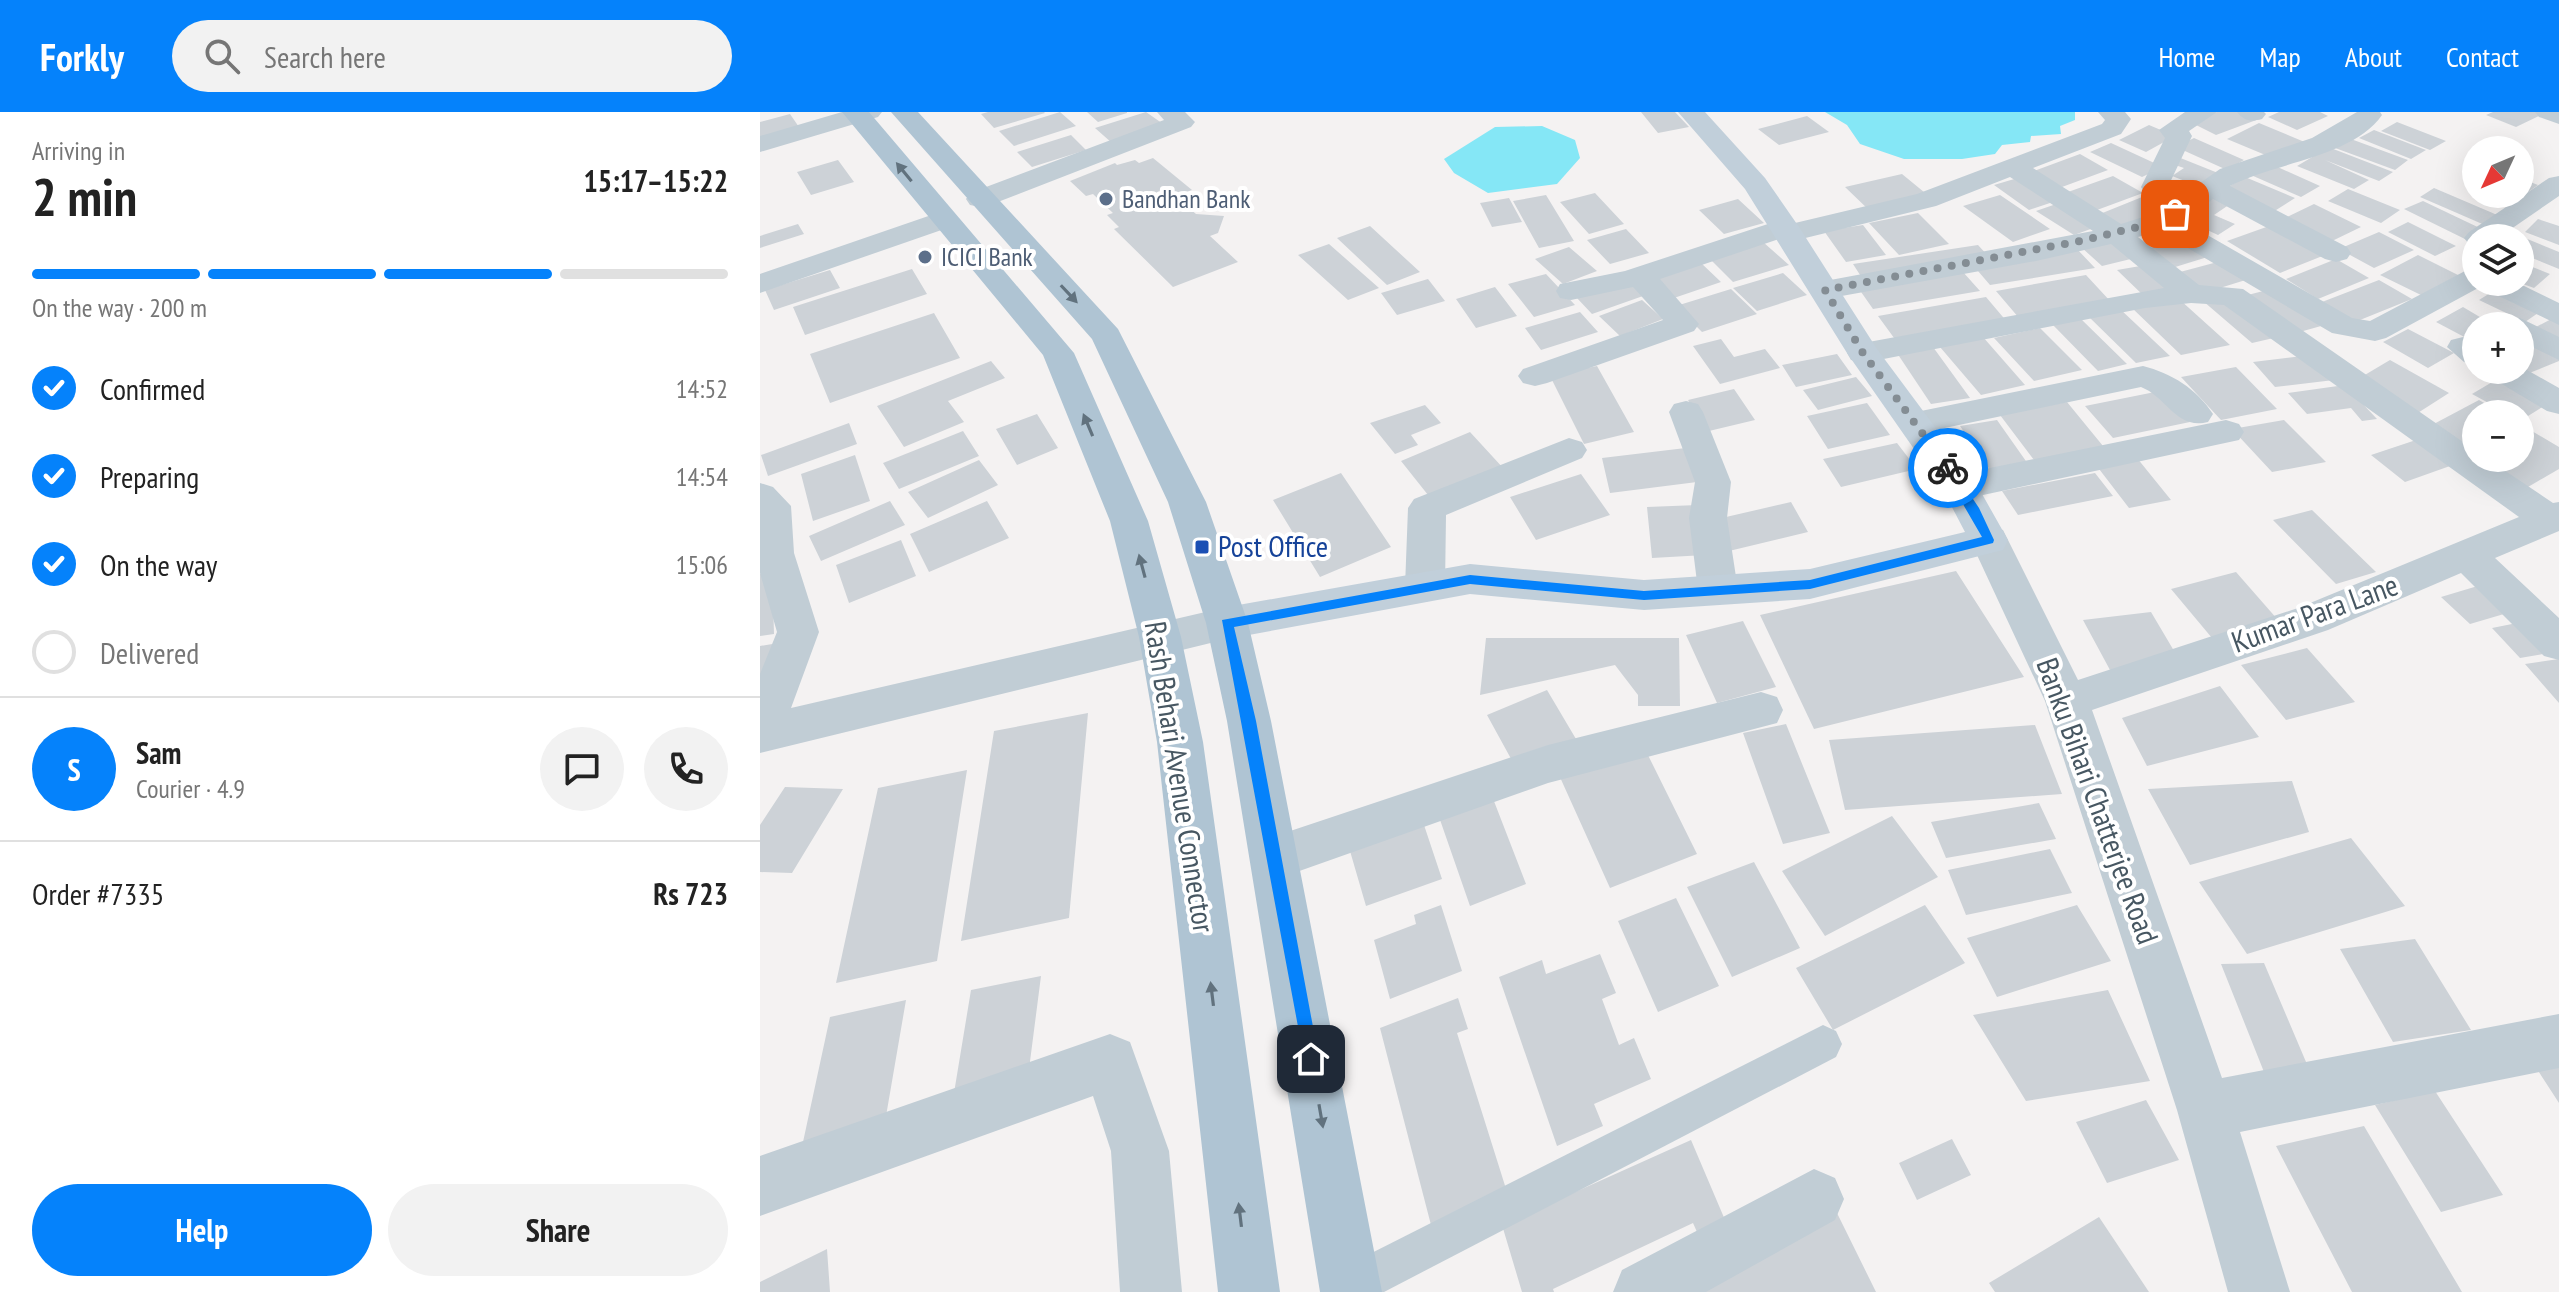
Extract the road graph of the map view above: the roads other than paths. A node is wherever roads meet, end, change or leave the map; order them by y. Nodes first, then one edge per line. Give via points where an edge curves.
1 (904, 112) edge
2 (1170, 112) edge
3 (1691, 112) edge
4 (2111, 112) edge
5 (2204, 112) edge
6 (2548, 112) edge
7 (860, 113) edge
8 (2369, 115) dead end
9 (2559, 116) edge
10 (760, 144) edge
11 (2014, 168) junction
12 (2559, 184) edge
13 (2155, 187) dead end
14 (2211, 187) junction
15 (980, 199) junction
16 (943, 220) junction
17 (2162, 221) junction
18 (2500, 224) edge
19 (1786, 230) junction
20 (2115, 233) junction
21 (2462, 249) edge
22 (2336, 253) dead end
23 (2462, 268) edge
24 (1640, 276) junction
25 (760, 284) edge
26 (2462, 284) edge
27 (1825, 290) junction
28 (1571, 291) dead end
29 (2191, 294) junction
30 (2520, 296) edge
31 (2559, 315) edge
32 (2534, 336) edge
33 (2559, 350) edge
34 (1863, 353) junction
35 (1535, 376) dead end
36 (2526, 384) edge
37 (2559, 403) edge
38 (1686, 412) dead end
39 (1916, 423) junction
40 (1569, 450) dead end
41 (1960, 487) junction
42 (760, 496) edge
43 (2555, 518) edge
44 (1989, 540) junction
45 (767, 554) edge
46 (2468, 556) junction
47 (1425, 587) junction
48 (1718, 590) junction
49 (1227, 623) junction
50 (1160, 637) junction
51 (2559, 644) edge
52 (2067, 701) junction
53 (1761, 710) dead end
54 (760, 732) edge
55 (1274, 858) junction
56 (2559, 1041) edge
57 (1823, 1044) dead end
58 (2205, 1110) junction
59 (760, 1186) edge
60 (1814, 1199) dead end
61 (1351, 1289) edge
62 (1151, 1292) edge
63 (1249, 1292) edge
64 (1644, 1292) edge
65 (2259, 1292) edge

1 - 15 main road
2 - 15 street via 1182,122
3 - 19 main road, Banku Bihari Chatterjee Road via 1755,184
4 - 11 street via 2118,119 2112,129
5 - 13 street via 2172,130 2179,136
6 - 9 street
7 - 10 street
16 -> 7 main road, Rash Behari Avenue Connector
8 - 14 street via 2348,130
11 - 19 street via 1915,204
11 - 20 street
12 - 18 street
14 - 17 street
14 - 22 street
15 -> 49 main road via 1107,336 1187,502
16 - 25 street
50 -> 16 main road, Rash Behari Avenue Connector via 1129,521 1058,353
17 - 20 street
17 - 26 street via 2343,326 2364,332
19 - 24 street via 1717,247
19 - 27 main road, Banku Bihari Chatterjee Road
20 - 27 street
20 - 29 street
21 - 23 street via 2451,261
24 - 28 street
24 - 35 street via 1683,324
27 - 34 main road, Banku Bihari Chatterjee Road
29 - 34 street
29 - 43 street via 2232,296
30 - 31 street
32 - 33 street
34 - 39 main road, Banku Bihari Chatterjee Road
36 - 37 street
38 - 48 street via 1713,482 1708,518
39 - 41 main road, Banku Bihari Chatterjee Road
39 - 41 street via 2143,376 2162,383 2211,423
40 - 47 street via 1427,508
41 - 44 main road, Banku Bihari Chatterjee Road
42 - 45 street via 772,506
43 - 46 street, Kumar Para Lane
44 - 48 main road via 1810,584
44 - 52 street, Banku Bihari Chatterjee Road
45 - 54 street via 798,632
46 - 51 street
46 - 52 street, Kumar Para Lane via 2313,619
47 - 48 main road via 1470,579 1644,595
47 - 49 main road
49 - 50 street
49 - 55 main road
50 - 54 street
63 -> 50 main road, Rash Behari Avenue Connector via 1180,742
52 - 58 street, Banku Bihari Chatterjee Road
53 - 55 street via 1548,764
55 -> 61 main road
56 - 58 street
57 - 61 lane
58 - 65 street, Banku Bihari Chatterjee Road
59 - 62 street via 1110,1062 1140,1151
60 - 64 street

